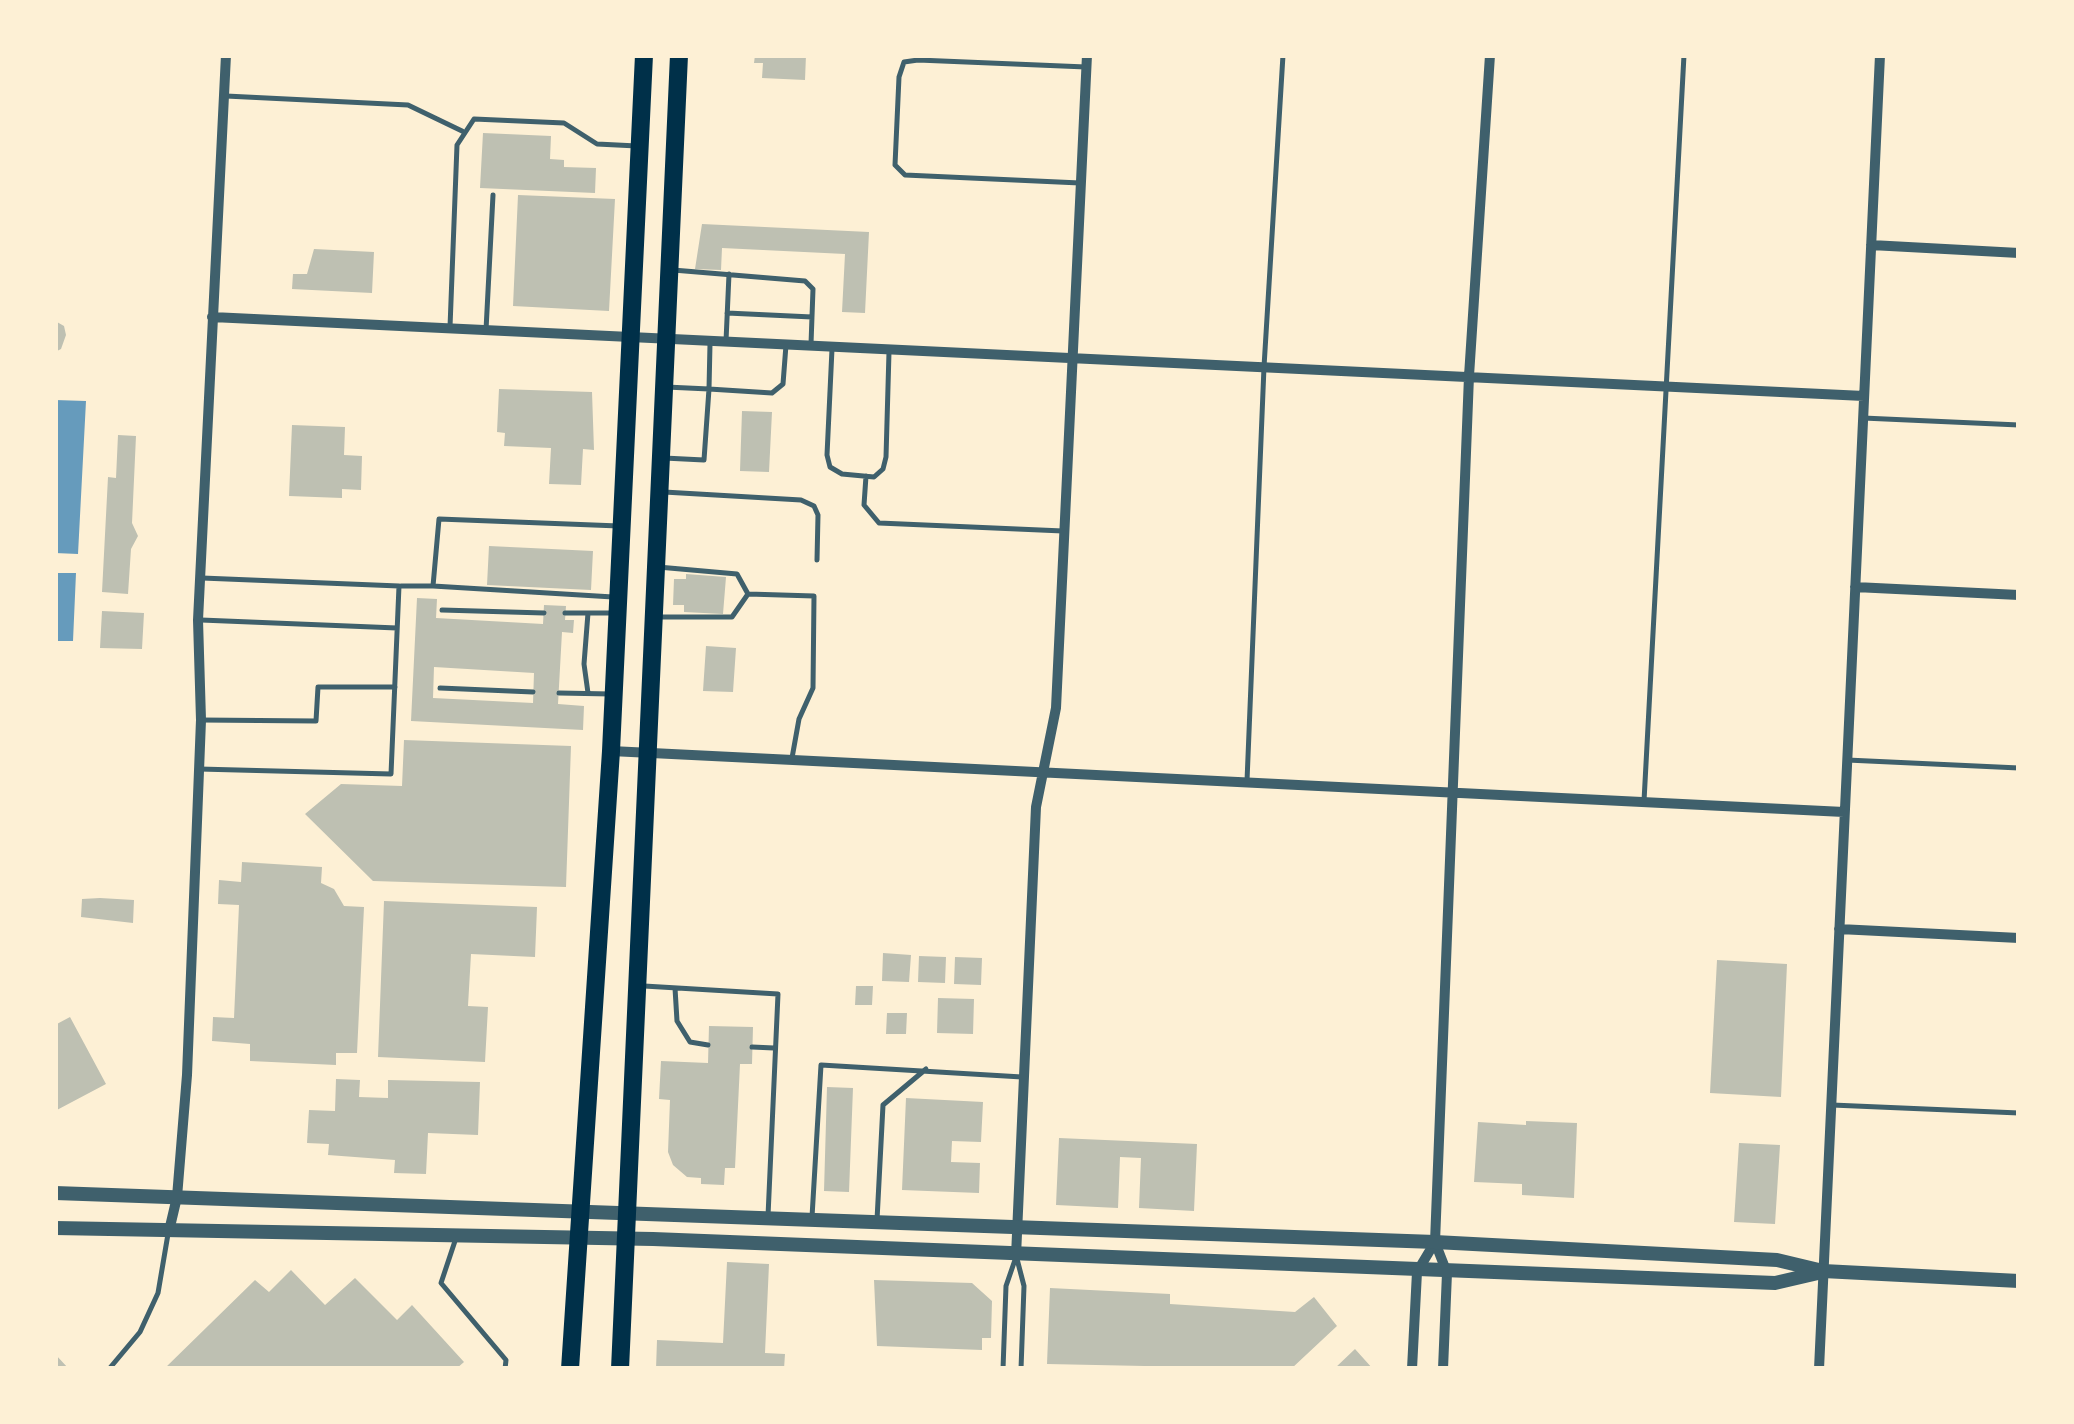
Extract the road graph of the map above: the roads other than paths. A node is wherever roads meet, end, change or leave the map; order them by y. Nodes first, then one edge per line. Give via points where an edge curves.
1 (226, 55) edge
2 (644, 55) edge
3 (679, 55) edge
4 (1283, 55) edge
5 (1490, 55) edge
6 (1684, 55) edge
7 (1880, 55) edge
8 (1087, 61) edge
9 (222, 96) junction
10 (462, 131) junction
11 (640, 146) junction
12 (1080, 183) junction
13 (493, 195) dead end
14 (1871, 245) junction
15 (2019, 253) edge
16 (670, 270) junction
17 (729, 273) junction
18 (728, 313) junction
19 (212, 317) junction
20 (812, 317) junction
21 (450, 328) junction
22 (486, 330) junction
23 (632, 336) junction
24 (667, 338) junction
25 (710, 341) junction
26 (726, 341) junction
27 (786, 344) junction
28 (810, 345) junction
29 (832, 346) junction
30 (889, 349) junction
31 (1070, 357) junction
32 (1264, 367) junction
33 (1469, 376) junction
34 (1668, 386) junction
35 (664, 387) junction
36 (708, 389) junction
37 (1864, 396) junction
38 (1862, 418) junction
39 (2019, 425) edge
40 (661, 458) junction
41 (866, 476) junction
42 (660, 492) junction
43 (622, 526) junction
44 (1063, 532) junction
45 (817, 560) dead end
46 (656, 566) junction
47 (200, 578) junction
48 (400, 586) junction
49 (432, 586) junction
50 (1855, 587) junction
51 (748, 594) junction
52 (2019, 595) edge
53 (618, 605) junction
54 (442, 610) dead end
55 (544, 613) dead end
56 (566, 613) dead end
57 (588, 613) junction
58 (654, 616) junction
59 (198, 620) junction
60 (398, 628) junction
61 (394, 687) junction
62 (440, 688) dead end
63 (533, 692) dead end
64 (559, 693) dead end
65 (588, 693) junction
66 (614, 694) junction
67 (201, 720) junction
68 (611, 751) junction
69 (647, 752) junction
70 (791, 760) junction
71 (1847, 760) junction
72 (2019, 768) edge
73 (199, 769) junction
74 (1040, 774) junction
75 (1247, 784) junction
76 (1452, 794) junction
77 (1644, 803) junction
78 (1844, 812) junction
79 (1839, 929) junction
80 (2019, 938) edge
81 (636, 986) junction
82 (675, 988) junction
83 (708, 1045) dead end
84 (752, 1047) dead end
85 (776, 1048) junction
86 (926, 1069) junction
87 (1025, 1077) junction
88 (1831, 1105) junction
89 (2019, 1113) edge
90 (55, 1193) edge
91 (176, 1196) junction
92 (579, 1209) junction
93 (626, 1211) junction
94 (768, 1216) junction
95 (812, 1218) junction
96 (877, 1220) junction
97 (1019, 1225) junction
98 (55, 1228) edge
99 (169, 1231) junction
100 (456, 1236) junction
101 (576, 1238) junction
102 (624, 1239) junction
103 (1434, 1242) junction
104 (1016, 1256) junction
105 (1823, 1271) junction
106 (1417, 1272) junction
107 (1447, 1273) junction
108 (2019, 1281) edge
109 (109, 1369) edge
110 (505, 1369) edge
111 (570, 1369) edge
112 (620, 1369) edge
113 (1003, 1369) edge
114 (1021, 1369) edge
115 (1412, 1369) edge
116 (1443, 1369) edge
117 (1818, 1369) edge

1 - 9 street
2 - 11 main road
3 - 16 main road
4 - 32 lane
5 - 33 street
6 - 34 lane
7 - 14 street
8 - 12 street
8 - 12 lane via 918,60 904,62 898,77 895,164 905,176
9 - 10 lane via 390,102
9 - 19 street
10 - 11 lane via 474,118 564,123 596,144
10 - 21 lane
11 - 23 main road
12 - 31 street
13 - 22 lane
14 - 15 street
14 - 37 street
16 - 17 lane
16 - 24 main road
17 - 18 lane
17 - 20 lane via 805,281 813,289
18 - 20 lane
18 - 26 lane
19 - 21 street
19 - 47 street
20 - 28 lane
21 - 22 street
22 - 23 street
23 - 24 street
23 - 43 main road
24 - 25 street
24 - 35 main road
25 - 26 street
25 - 36 lane
26 - 27 street
27 - 28 street
27 - 36 lane via 780,391
28 - 29 street
29 - 30 street
29 - 41 lane via 827,456 842,474
30 - 31 street
30 - 41 lane via 884,469
31 - 32 street
31 - 44 street
32 - 33 street
32 - 75 lane
33 - 34 street
33 - 76 street
34 - 37 street
34 - 77 lane
35 - 36 lane
35 - 40 main road
36 - 40 lane via 704,460
37 - 38 street
38 - 39 lane
38 - 50 street
40 - 42 main road
41 - 44 lane via 864,505 879,523
42 - 45 lane via 801,500 818,515
42 - 46 main road
43 - 49 lane via 439,519
43 - 53 main road
44 - 74 street via 1056,708
46 - 51 lane via 737,574
46 - 58 main road
47 - 48 lane
47 - 59 street
48 - 49 lane
48 - 60 lane
49 - 53 lane
50 - 52 street
50 - 71 street
51 - 58 lane via 732,617
51 - 70 lane via 814,596 813,688
53 - 57 lane
53 - 66 main road
54 - 55 lane
56 - 57 lane
57 - 65 lane
58 - 69 main road
59 - 60 lane
59 - 67 street
60 - 61 lane
61 - 67 lane via 318,687 316,720
61 - 73 lane via 391,774
62 - 63 lane
64 - 65 lane
65 - 66 lane
66 - 68 main road
67 - 73 street
68 - 69 street
68 - 92 main road
69 - 70 street
69 - 81 main road
70 - 74 street
71 - 72 lane
71 - 78 street
73 - 91 street
74 - 75 street
74 - 87 street
75 - 76 street
76 - 77 street
76 - 103 street
77 - 78 street
78 - 79 street
79 - 80 street
79 - 88 street
81 - 82 lane
81 - 93 main road
82 - 83 lane via 677,1021 690,1042
82 - 85 lane via 778,994
84 - 85 lane
85 - 94 lane
86 - 87 lane
86 - 95 lane via 821,1066
86 - 96 lane via 883,1105
87 - 97 street
88 - 89 lane
88 - 105 street
90 - 91 street
91 - 92 street
91 - 99 street
92 - 93 street
92 - 101 main road
93 - 94 street
93 - 102 main road
94 - 95 street
95 - 96 street
96 - 97 street
97 - 103 street
97 - 104 street
98 - 99 street
99 - 100 street
99 - 109 lane via 158,1293 140,1332
100 - 101 street
100 - 110 lane via 441,1283 506,1360
101 - 102 street
101 - 111 main road
102 - 104 street
102 - 112 main road
103 - 105 street via 1777,1260
103 - 106 street
103 - 107 street
104 - 106 street
104 - 113 lane via 1006,1286
104 - 114 lane via 1024,1286
105 - 107 street via 1776,1283
105 - 108 street
105 - 117 street
106 - 107 street
106 - 115 street
107 - 116 street

